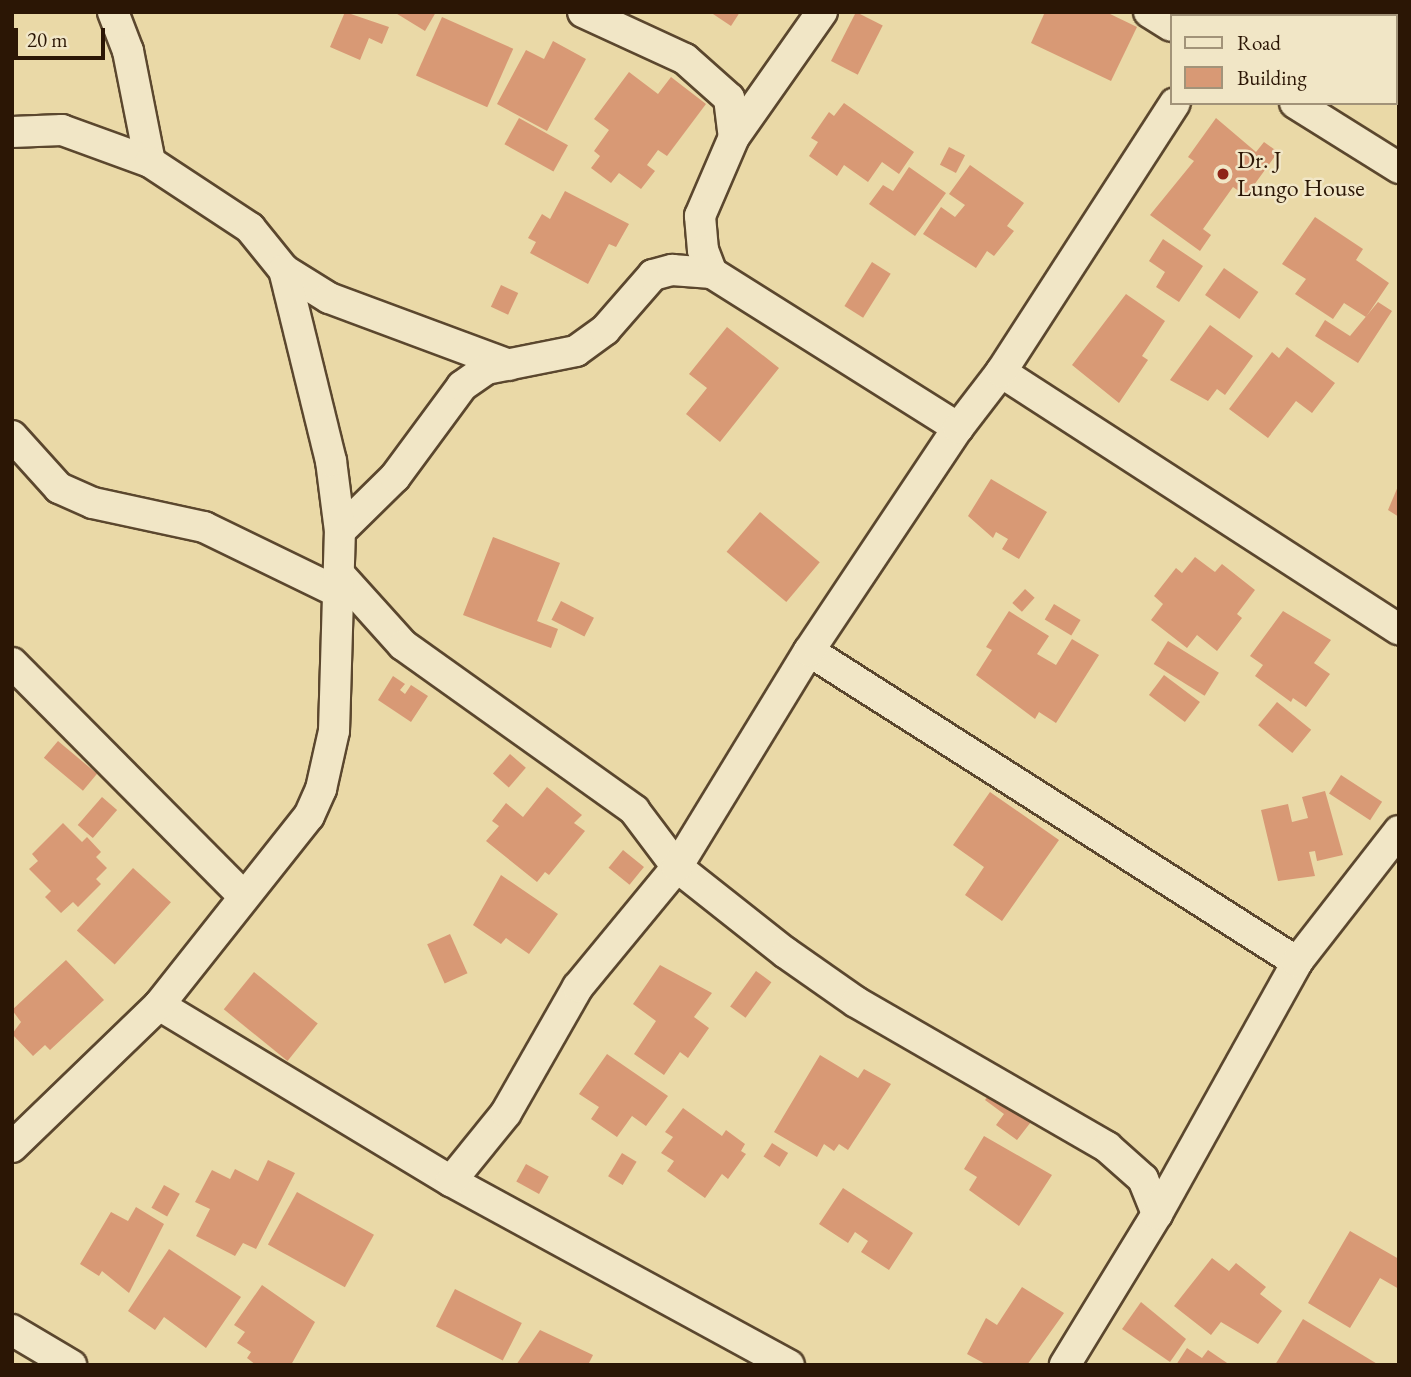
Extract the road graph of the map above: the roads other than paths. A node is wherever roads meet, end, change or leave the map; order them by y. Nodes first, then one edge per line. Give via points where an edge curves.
1 (113, 12) edge
2 (583, 12) edge
3 (822, 12) edge
4 (1149, 12) edge
5 (1170, 25) edge
6 (1174, 105) edge
7 (1298, 105) edge
8 (12, 132) edge
9 (734, 136) junction
10 (150, 162) junction
11 (1399, 168) edge
12 (284, 270) junction
13 (712, 273) junction
14 (510, 365) junction
15 (1002, 372) junction
16 (958, 428) junction
17 (12, 436) edge
18 (340, 531) junction
19 (340, 584) junction
20 (1399, 629) edge
21 (809, 651) junction
22 (12, 663) edge
23 (1399, 831) edge
24 (677, 867) junction
25 (243, 896) junction
26 (1297, 962) junction
27 (159, 1005) junction
28 (12, 1147) edge
29 (451, 1181) junction
30 (1157, 1214) junction
31 (12, 1330) edge
32 (71, 1365) edge
33 (789, 1365) edge
34 (1065, 1365) edge

1 - 10 street via 128,51
2 - 9 street via 685,59 729,98
3 - 9 street
4 - 5 street
6 - 15 street
7 - 11 street
8 - 10 street via 62,130
9 - 13 street via 700,215 703,250
10 - 12 street via 250,228
12 - 14 street via 328,299
12 - 18 street via 331,461
13 - 14 street via 672,270 653,275 605,330 576,351
13 - 16 street
14 - 18 street via 486,369 462,386 395,477
15 - 16 street
15 - 20 street
16 - 21 street
17 - 19 street via 59,488 93,503 204,527
18 - 19 street
19 - 24 street via 403,645 634,810
19 - 25 street via 334,731 321,789 309,816
21 - 24 street
21 - 26 street
22 - 25 street
23 - 26 street
24 - 29 street via 579,987 506,1113
24 - 30 street via 856,1002 1107,1147 1143,1179
25 - 27 street
26 - 30 street
27 - 28 street
27 - 29 street
29 - 33 street
30 - 34 street
31 - 32 street

